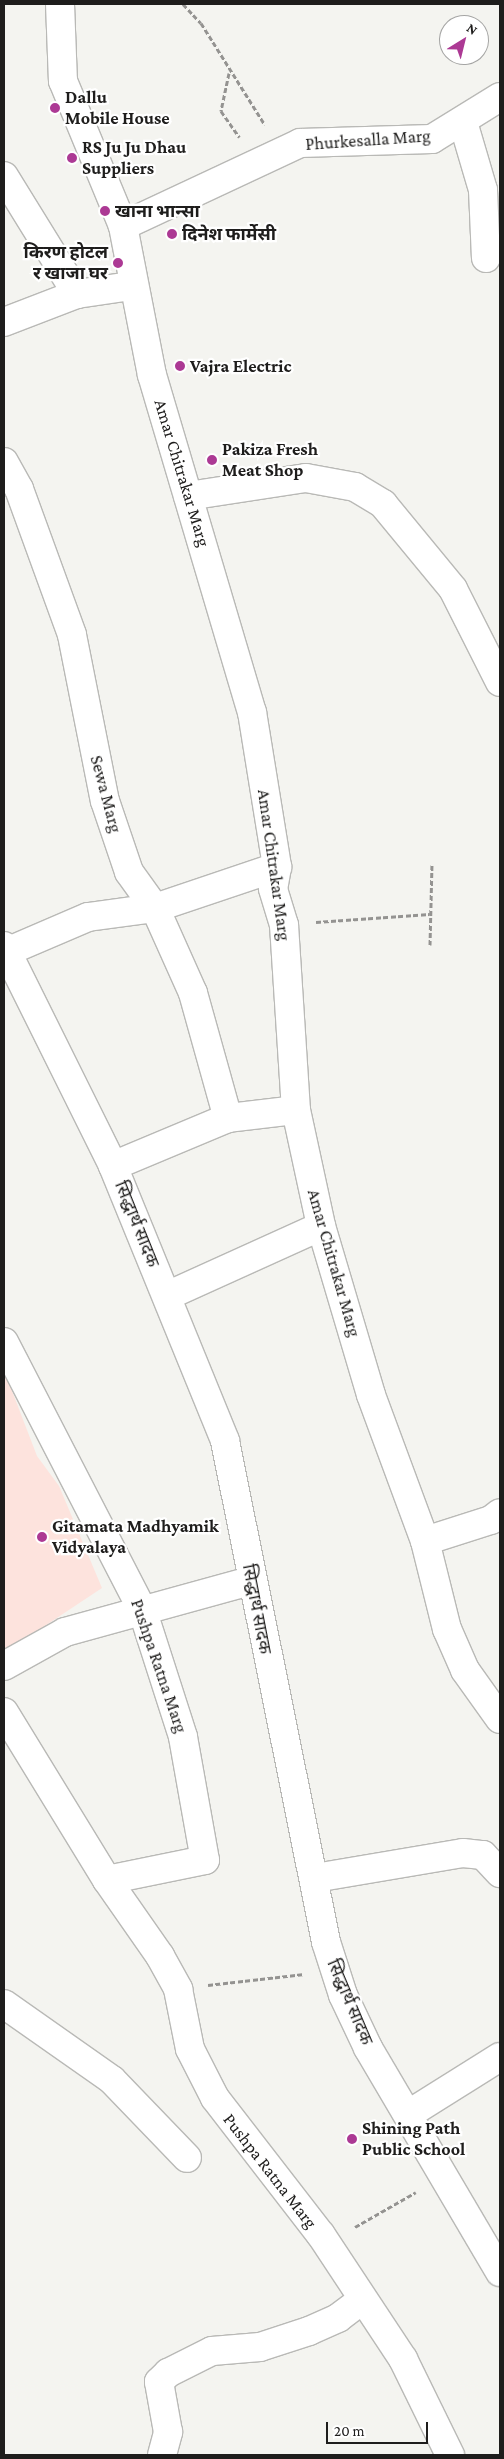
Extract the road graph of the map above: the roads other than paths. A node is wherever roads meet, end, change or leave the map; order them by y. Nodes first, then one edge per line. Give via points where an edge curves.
1 (60, 4) edge
2 (500, 97) edge
3 (463, 122) junction
4 (4, 176) edge
5 (123, 226) junction
6 (486, 258) dead end
7 (131, 286) junction
8 (77, 294) junction
9 (4, 322) edge
10 (4, 462) edge
11 (188, 496) junction
12 (500, 682) edge
13 (277, 867) junction
14 (155, 908) junction
15 (5, 950) edge
16 (296, 1110) junction
17 (228, 1118) junction
18 (113, 1166) junction
19 (321, 1226) junction
20 (167, 1296) junction
21 (4, 1342) edge
22 (500, 1513) edge
23 (424, 1541) junction
24 (250, 1581) junction
25 (142, 1609) junction
26 (4, 1666) edge
27 (4, 1712) edge
28 (500, 1719) edge
29 (500, 1874) edge
30 (315, 1878) junction
31 (107, 1880) junction
32 (4, 2004) edge
33 (500, 2058) edge
34 (409, 2114) junction
35 (187, 2158) dead end
36 (500, 2272) edge
37 (363, 2299) junction
38 (162, 2455) edge
39 (450, 2455) edge

1 - 5 street, Amar Chitrakar Marg via 64,81
2 - 3 street, Phurkesalla Marg
3 - 5 street, Phurkesalla Marg via 432,139 304,143 248,164
3 - 6 street via 484,190
4 - 8 street
5 - 7 street, Amar Chitrakar Marg
7 - 8 street
7 - 11 street, Amar Chitrakar Marg
8 - 9 street
10 - 14 street, Sewa Marg via 19,489 72,635 108,810 129,872
11 - 12 street via 306,478 355,487 383,504 452,589
11 - 13 street, Amar Chitrakar Marg via 252,712
13 - 14 street
13 - 16 street, Amar Chitrakar Marg via 273,889 284,925
14 - 15 street via 88,917
14 - 17 street, Sewa Marg via 193,993
15 - 18 street, सिद्धार्थ सादक
16 - 17 street
16 - 19 street, Amar Chitrakar Marg
17 - 18 street
18 - 20 street, सिद्धार्थ सादक
19 - 20 street
19 - 23 street, Amar Chitrakar Marg via 371,1395
20 - 24 street, सिद्धार्थ सादक via 225,1441
21 - 25 street, Pushpa Ratna Marg
22 - 23 street via 491,1520
23 - 28 street, Amar Chitrakar Marg via 446,1629 465,1670
24 - 25 street
24 - 30 street, सिद्धार्थ सादक
25 - 26 street via 65,1632
25 - 31 street, Pushpa Ratna Marg via 183,1737 205,1860
27 - 31 street, Pushpa Ratna Marg
29 - 30 street via 483,1855 463,1853
30 - 34 street, सिद्धार्थ सादक via 334,1967 368,2048
31 - 37 street, Pushpa Ratna Marg via 178,1989 190,2048 215,2098 326,2244
32 - 35 street via 112,2080
33 - 34 street
34 - 36 street, सिद्धार्थ सादक
37 - 38 street via 338,2318 309,2330 260,2347 212,2351 168,2373 160,2382 168,2432
37 - 39 street, Pushpa Ratna Marg via 403,2359

